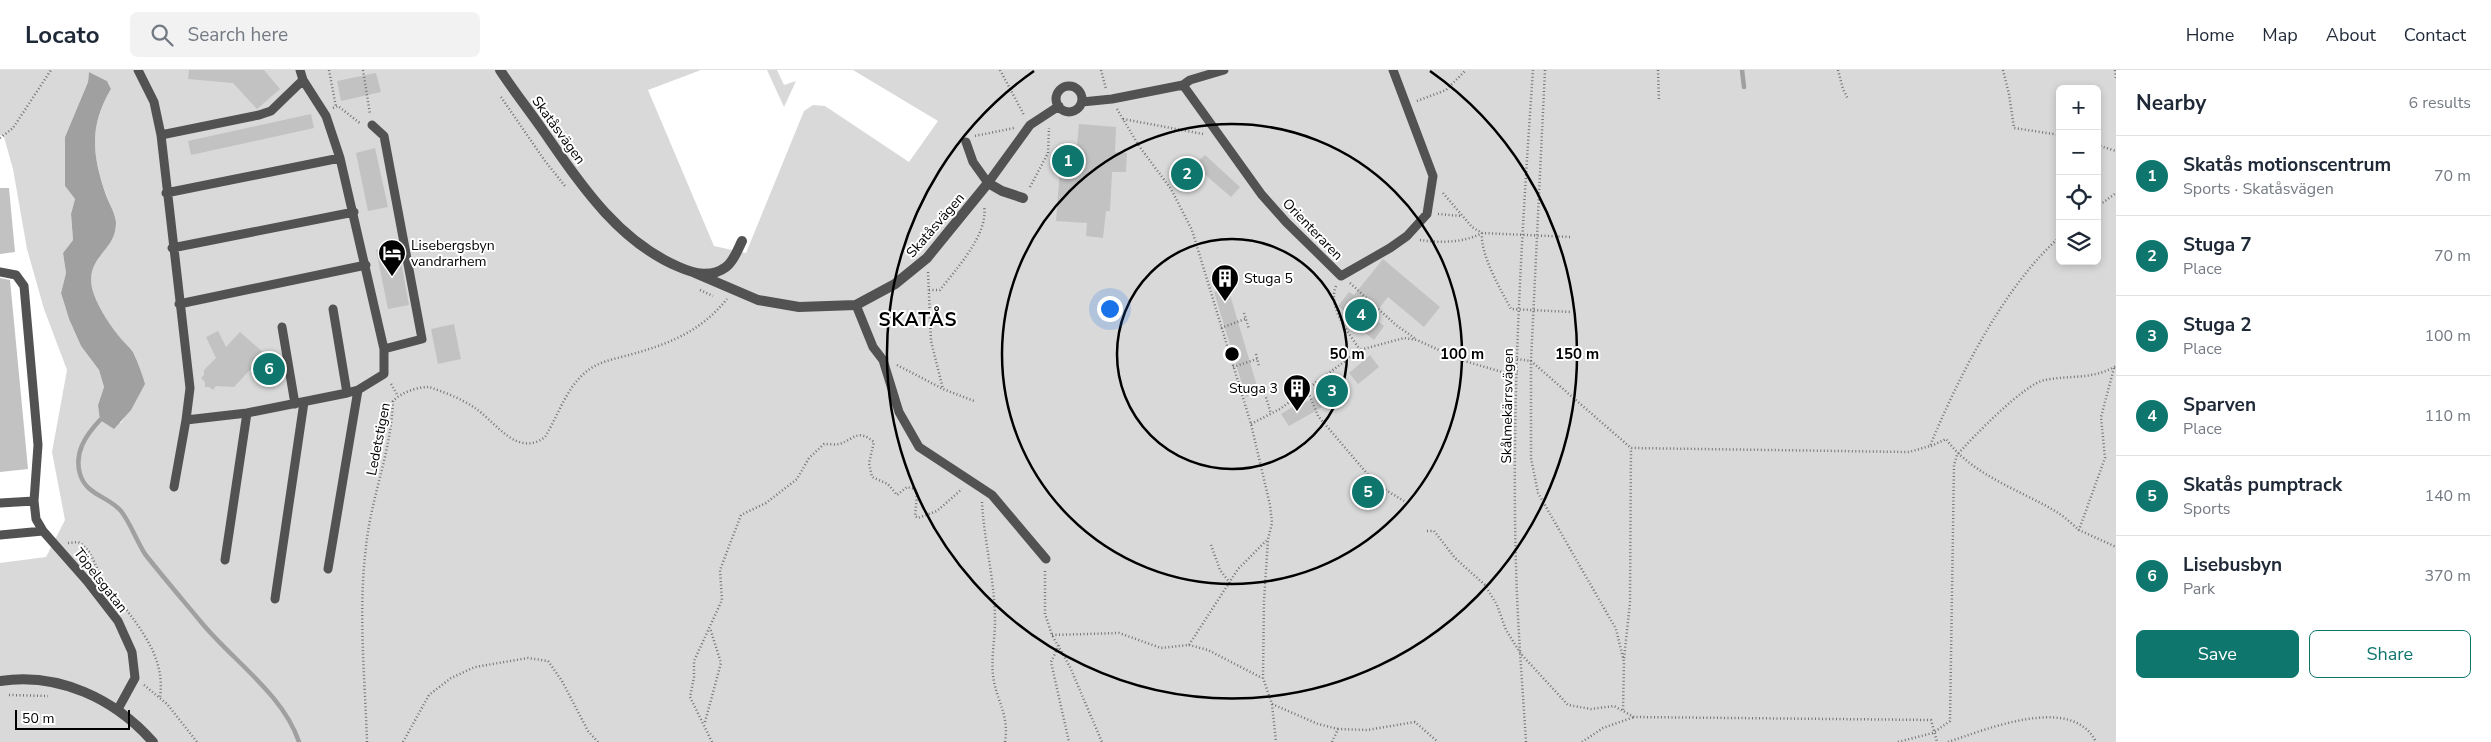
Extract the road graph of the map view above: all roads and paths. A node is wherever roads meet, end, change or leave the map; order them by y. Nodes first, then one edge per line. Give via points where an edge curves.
1 (51, 70) edge
2 (138, 70) edge
3 (300, 70) edge
4 (329, 70) edge
5 (362, 70) edge
6 (500, 70) edge
7 (1000, 70) edge
8 (1101, 70) edge
9 (1224, 70) edge
10 (1393, 70) edge
11 (1466, 70) edge
12 (1533, 70) edge
13 (1545, 70) edge
14 (1658, 70) edge
15 (1838, 70) edge
16 (2003, 70) edge
17 (2115, 70) edge
18 (303, 80) junction
19 (2116, 80) edge
20 (1183, 86) junction
21 (1112, 99) junction
22 (1848, 99) dead end
23 (1659, 100) dead end
24 (1082, 102) junction
25 (1406, 105) junction
26 (1058, 106) junction
27 (336, 107) junction
28 (323, 113) junction
29 (1048, 114) junction
30 (1123, 119) junction
31 (372, 125) junction
32 (1030, 125) junction
33 (982, 134) dead end
34 (2056, 134) edge
35 (161, 135) junction
36 (1220, 137) junction
37 (0, 138) edge
38 (966, 142) dead end
39 (2101, 146) edge
40 (2116, 151) edge
41 (340, 158) junction
42 (1433, 179) junction
43 (985, 187) junction
44 (166, 193) junction
45 (2116, 193) edge
46 (1023, 198) joint
47 (2101, 204) edge
48 (354, 212) junction
49 (1427, 214) junction
50 (1463, 216) junction
51 (1482, 233) junction
52 (1407, 236) junction
53 (1522, 236) junction
54 (1536, 236) junction
55 (1571, 237) dead end
56 (2056, 240) edge
57 (742, 241) dead end
58 (172, 248) junction
59 (927, 258) junction
60 (366, 265) junction
61 (0, 272) edge
62 (695, 272) junction
63 (1340, 276) junction
64 (928, 290) junction
65 (727, 298) dead end
66 (180, 304) junction
67 (856, 305) junction
68 (333, 309) dead end
69 (1534, 309) junction
70 (1520, 311) junction
71 (1572, 312) dead end
72 (1244, 313) dead end
73 (1245, 319) junction
74 (282, 327) dead end
75 (1220, 328) junction
76 (1249, 329) dead end
77 (1417, 340) junction
78 (384, 349) junction
79 (1360, 350) junction
80 (1256, 354) dead end
81 (1257, 359) junction
82 (1517, 359) junction
83 (883, 360) junction
84 (1531, 361) junction
85 (1259, 366) dead end
86 (1233, 367) junction
87 (2115, 367) edge
88 (1518, 372) junction
89 (943, 389) junction
90 (1307, 389) junction
91 (358, 390) junction
92 (347, 393) junction
93 (1265, 394) dead end
94 (974, 401) dead end
95 (299, 403) junction
96 (247, 413) junction
97 (1271, 414) junction
98 (186, 420) junction
99 (1251, 424) junction
100 (1930, 446) junction
101 (1631, 448) junction
102 (1957, 455) junction
103 (971, 482) junction
104 (174, 487) dead end
105 (981, 488) junction
106 (34, 501) junction
107 (1404, 501) dead end
108 (0, 503) edge
109 (1427, 530) dead end
110 (2080, 530) junction
111 (43, 531) junction
112 (0, 535) edge
113 (1268, 539) junction
114 (1211, 545) dead end
115 (2116, 547) edge
116 (1046, 559) joint
117 (226, 560) dead end
118 (328, 570) dead end
119 (1230, 583) junction
120 (275, 599) dead end
121 (710, 628) junction
122 (1052, 635) junction
123 (1059, 645) junction
124 (1189, 645) junction
125 (1521, 654) junction
126 (1624, 662) junction
127 (135, 678) junction
128 (1262, 678) junction
129 (0, 681) edge
130 (0, 695) edge
131 (54, 697) dead end
132 (1272, 704) junction
133 (118, 709) junction
134 (1623, 711) junction
135 (1634, 717) junction
136 (704, 724) junction
137 (1338, 729) junction
138 (1933, 733) junction
139 (153, 742) edge
140 (197, 742) edge
141 (367, 742) edge
142 (403, 742) edge
143 (598, 742) edge
144 (712, 742) edge
145 (1005, 742) edge
146 (1069, 742) edge
147 (1102, 742) edge
148 (1276, 742) edge
149 (1332, 742) edge
150 (1438, 742) edge
151 (1526, 742) edge
152 (1582, 742) edge
153 (1898, 742) edge
154 (1938, 742) edge
155 (1948, 742) edge
156 (2096, 742) edge

1 - 37 path via 13,128
2 - 35 lane via 154,102
3 - 18 lane
4 - 27 path
5 - 31 path
6 - 62 street, Skatåsvägen via 568,166 622,231 668,262
7 - 32 path
8 - 21 path via 1103,83
9 - 20 lane via 1190,80
10 - 25 lane
11 - 25 path via 1446,90
12 - 53 path, Skålmekärrsvägen
13 - 54 path
14 - 23 path
15 - 22 path
16 - 34 path via 2014,128
17 - 19 path
18 - 28 lane
18 - 35 lane via 265,113
20 - 21 lane
20 - 36 lane, Orienteraren
21 - 24 lane
21 - 30 path
24 - 26 lane via 1069,111
24 - 26 lane via 1078,90 1067,86 1058,94
25 - 42 lane
26 - 29 lane
27 - 28 path
27 - 31 path via 365,126
28 - 41 lane
29 - 32 lane
29 - 46 path via 1048,153
30 - 36 path
30 - 75 path via 1192,230
31 - 78 lane via 384,136 422,339
32 - 33 path
32 - 43 lane
35 - 44 lane
36 - 63 lane, Orienteraren via 1262,195
38 - 43 lane
39 - 40 path
41 - 44 lane
41 - 48 lane
42 - 49 lane
42 - 50 path
43 - 46 street
43 - 59 street, Skatåsvägen
43 - 64 path via 982,229 940,290
44 - 58 lane
45 - 47 path
48 - 58 lane
48 - 60 lane
49 - 50 path
49 - 52 lane, Orienteraren
50 - 51 path
51 - 52 path via 1474,238 1439,242
51 - 53 path
51 - 70 path via 1481,241 1498,285 1511,309
52 - 63 lane, Orienteraren
53 - 54 path
53 - 70 path, Skålmekärrsvägen
54 - 55 path
54 - 69 path
56 - 100 path via 2042,252 2002,307 1952,394
57 - 62 street, Skatåsvägen via 728,265 721,270 713,274
58 - 66 lane
59 - 64 path
59 - 67 street, Skatåsvägen via 896,284
60 - 66 lane
60 - 78 lane
61 - 106 lane, Töpelsgatan via 16,275 24,286 38,445
62 - 67 street, Skatåsvägen via 758,300 799,307
63 - 77 path
63 - 79 path via 1334,290 1334,301 1338,314
64 - 89 path via 932,350
65 - 141 path, Ledetstigen via 713,315 675,341 598,364 586,372 574,385 540,442 519,442 495,428 475,408 428,387 393,400 392,430 367,534 364,563
66 - 98 lane via 190,388
67 - 83 lane via 873,346
68 - 92 lane
69 - 70 path
69 - 71 path
69 - 84 path
70 - 82 path, Skålmekärrsvägen
72 - 73 path
73 - 75 path
73 - 76 path
74 - 95 lane
75 - 86 path
77 - 79 path via 1404,338
77 - 88 path via 1461,360 1502,372
78 - 91 lane via 384,374
79 - 90 path
80 - 81 path
81 - 85 path
81 - 86 path
82 - 84 path
82 - 88 path, Skålmekärrsvägen
83 - 89 path
83 - 103 lane via 899,412 919,447
84 - 101 path
84 - 126 path via 1531,458 1538,493 1616,629
86 - 99 path
87 - 102 path via 2087,377 2043,380 2026,390
87 - 110 path via 2101,417 2105,458
88 - 125 path, Skålmekärrsvägen via 1517,576
89 - 94 path
90 - 97 path
90 - 107 path via 1318,416 1376,484
91 - 92 lane
91 - 118 lane
92 - 95 lane
93 - 97 path
95 - 96 lane
95 - 120 lane
96 - 98 lane
96 - 117 lane
97 - 99 path
98 - 104 lane
99 - 113 path via 1270,506 1272,523
100 - 101 path via 1909,452
100 - 102 path via 1946,439
101 - 126 path via 1630,603
102 - 110 path via 2056,511
102 - 138 path via 1954,465 1950,721
103 - 105 lane
103 - 121 path via 937,511 918,518 915,516 915,489 907,487 897,496 888,484 872,477 870,463 874,442 867,436 856,436 839,444 824,444 809,458 797,479 766,503 741,515 720,570 722,600
105 - 116 lane via 992,495
105 - 145 path via 983,531 988,546 995,620 992,661 994,682 1006,714
106 - 108 lane
106 - 111 lane, Töpelsgatan via 36,519
109 - 125 path via 1434,531 1455,558 1486,584 1506,630
110 - 115 path
111 - 112 lane
111 - 127 lane, Töpelsgatan via 118,621 132,652
113 - 119 path
113 - 128 path
114 - 119 path via 1220,570
116 - 122 path via 1045,614
119 - 124 path
121 - 136 path via 721,663
121 - 136 path via 694,661 690,697
122 - 123 path
122 - 124 path via 1118,633 1161,648
123 - 146 path via 1051,662
123 - 147 path
124 - 128 path via 1208,650
125 - 134 path via 1568,705 1591,709 1614,706
125 - 151 path, Skålmekärrsvägen
126 - 134 path
127 - 133 lane
127 - 140 path via 167,704
128 - 132 path
129 - 133 street via 30,680 62,685
130 - 131 path
132 - 137 path
132 - 148 path
133 - 139 street
134 - 135 path
135 - 138 path via 1931,720
135 - 152 path via 1603,728
136 - 144 path
137 - 149 path
137 - 150 path via 1366,730 1415,722
138 - 153 path
138 - 154 path
142 - 143 path via 429,695 451,678 475,667 528,658 548,661 588,731
155 - 156 path via 1998,726 2046,716 2070,719

